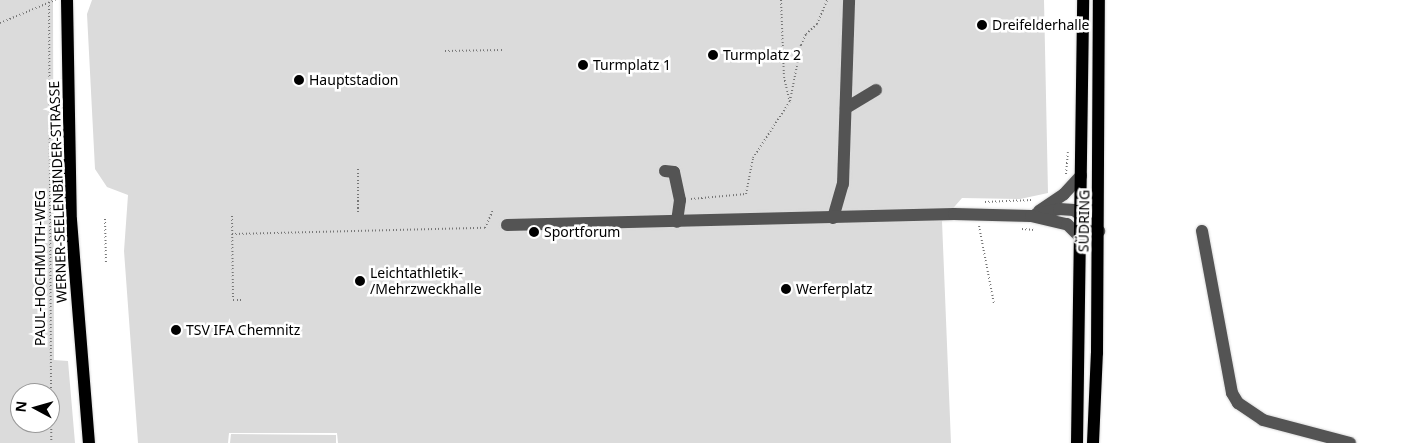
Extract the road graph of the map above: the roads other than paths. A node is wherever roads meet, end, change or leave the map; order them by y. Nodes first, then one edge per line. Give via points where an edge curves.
1 (67, 0) edge
2 (849, 0) edge
3 (1083, 0) edge
4 (1099, 0) edge
5 (876, 90) dead end
6 (846, 108) junction
7 (665, 171) dead end
8 (1081, 176) junction
9 (1080, 213) junction
10 (1031, 216) junction
11 (833, 218) junction
12 (677, 222) junction
13 (507, 226) dead end
14 (1099, 231) junction
15 (1202, 231) dead end
16 (1080, 238) junction
17 (89, 443) edge
18 (1077, 443) edge
19 (1093, 443) edge
20 (1350, 443) edge

1 - 17 main road, WERNER-SEELENBINDER-STRASSE via 71,220
2 - 6 lane
3 - 8 main road, SÜDRING
4 - 14 main road, SÜDRING
5 - 6 lane
6 - 11 lane via 843,184
7 - 12 lane via 674,172 680,200
8 - 9 main road, SÜDRING
8 - 10 lane via 1064,194
9 - 10 lane via 1067,208
9 - 14 lane
9 - 16 main road, SÜDRING
10 - 11 lane via 981,222
10 - 16 lane via 1067,224
11 - 12 lane
12 - 13 lane
14 - 19 main road, SÜDRING
15 - 20 lane via 1232,393 1238,403 1263,420
16 - 18 main road, SÜDRING

